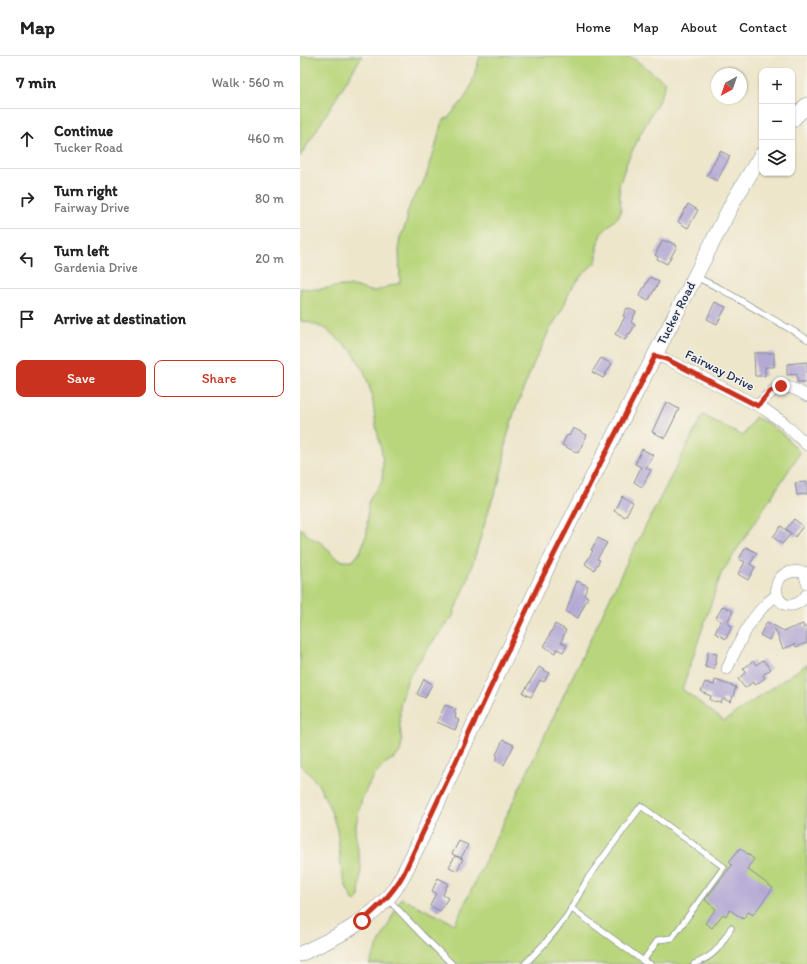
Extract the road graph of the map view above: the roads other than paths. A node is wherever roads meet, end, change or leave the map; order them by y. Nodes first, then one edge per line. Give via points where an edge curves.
1 (807, 105) edge
2 (795, 117) edge
3 (759, 159) edge
4 (695, 276) junction
5 (807, 339) edge
6 (655, 356) junction
7 (807, 396) edge
8 (758, 406) junction
9 (807, 445) edge
10 (806, 574) edge
11 (807, 594) edge
12 (777, 595) junction
13 (727, 669) dead end
14 (387, 898) junction
15 (571, 908) junction
16 (731, 928) dead end
17 (300, 954) edge
18 (643, 961) junction
19 (452, 964) edge
20 (525, 964) edge
21 (650, 964) edge
22 (694, 964) edge

1 - 2 main road
3 - 4 main road, Tucker Road via 734,200
4 - 5 lane
4 - 6 main road, Tucker Road
6 - 8 street, Fairway Drive via 666,359
6 - 14 main road, Tucker Road via 537,588 409,863
7 - 8 street via 794,388 781,386 770,391
8 - 9 street, Fairway Drive via 784,423
10 - 12 street via 784,574 778,580
11 - 12 street via 800,603 792,606 780,601
12 - 13 street via 759,610
14 - 17 main road, Tucker Road via 362,921 344,933
14 - 19 lane
15 - 18 lane
15 - 18 lane via 588,878 641,806 724,867 672,938 658,940
15 - 20 lane via 553,934
16 - 22 lane via 716,952 708,959
18 - 21 lane

